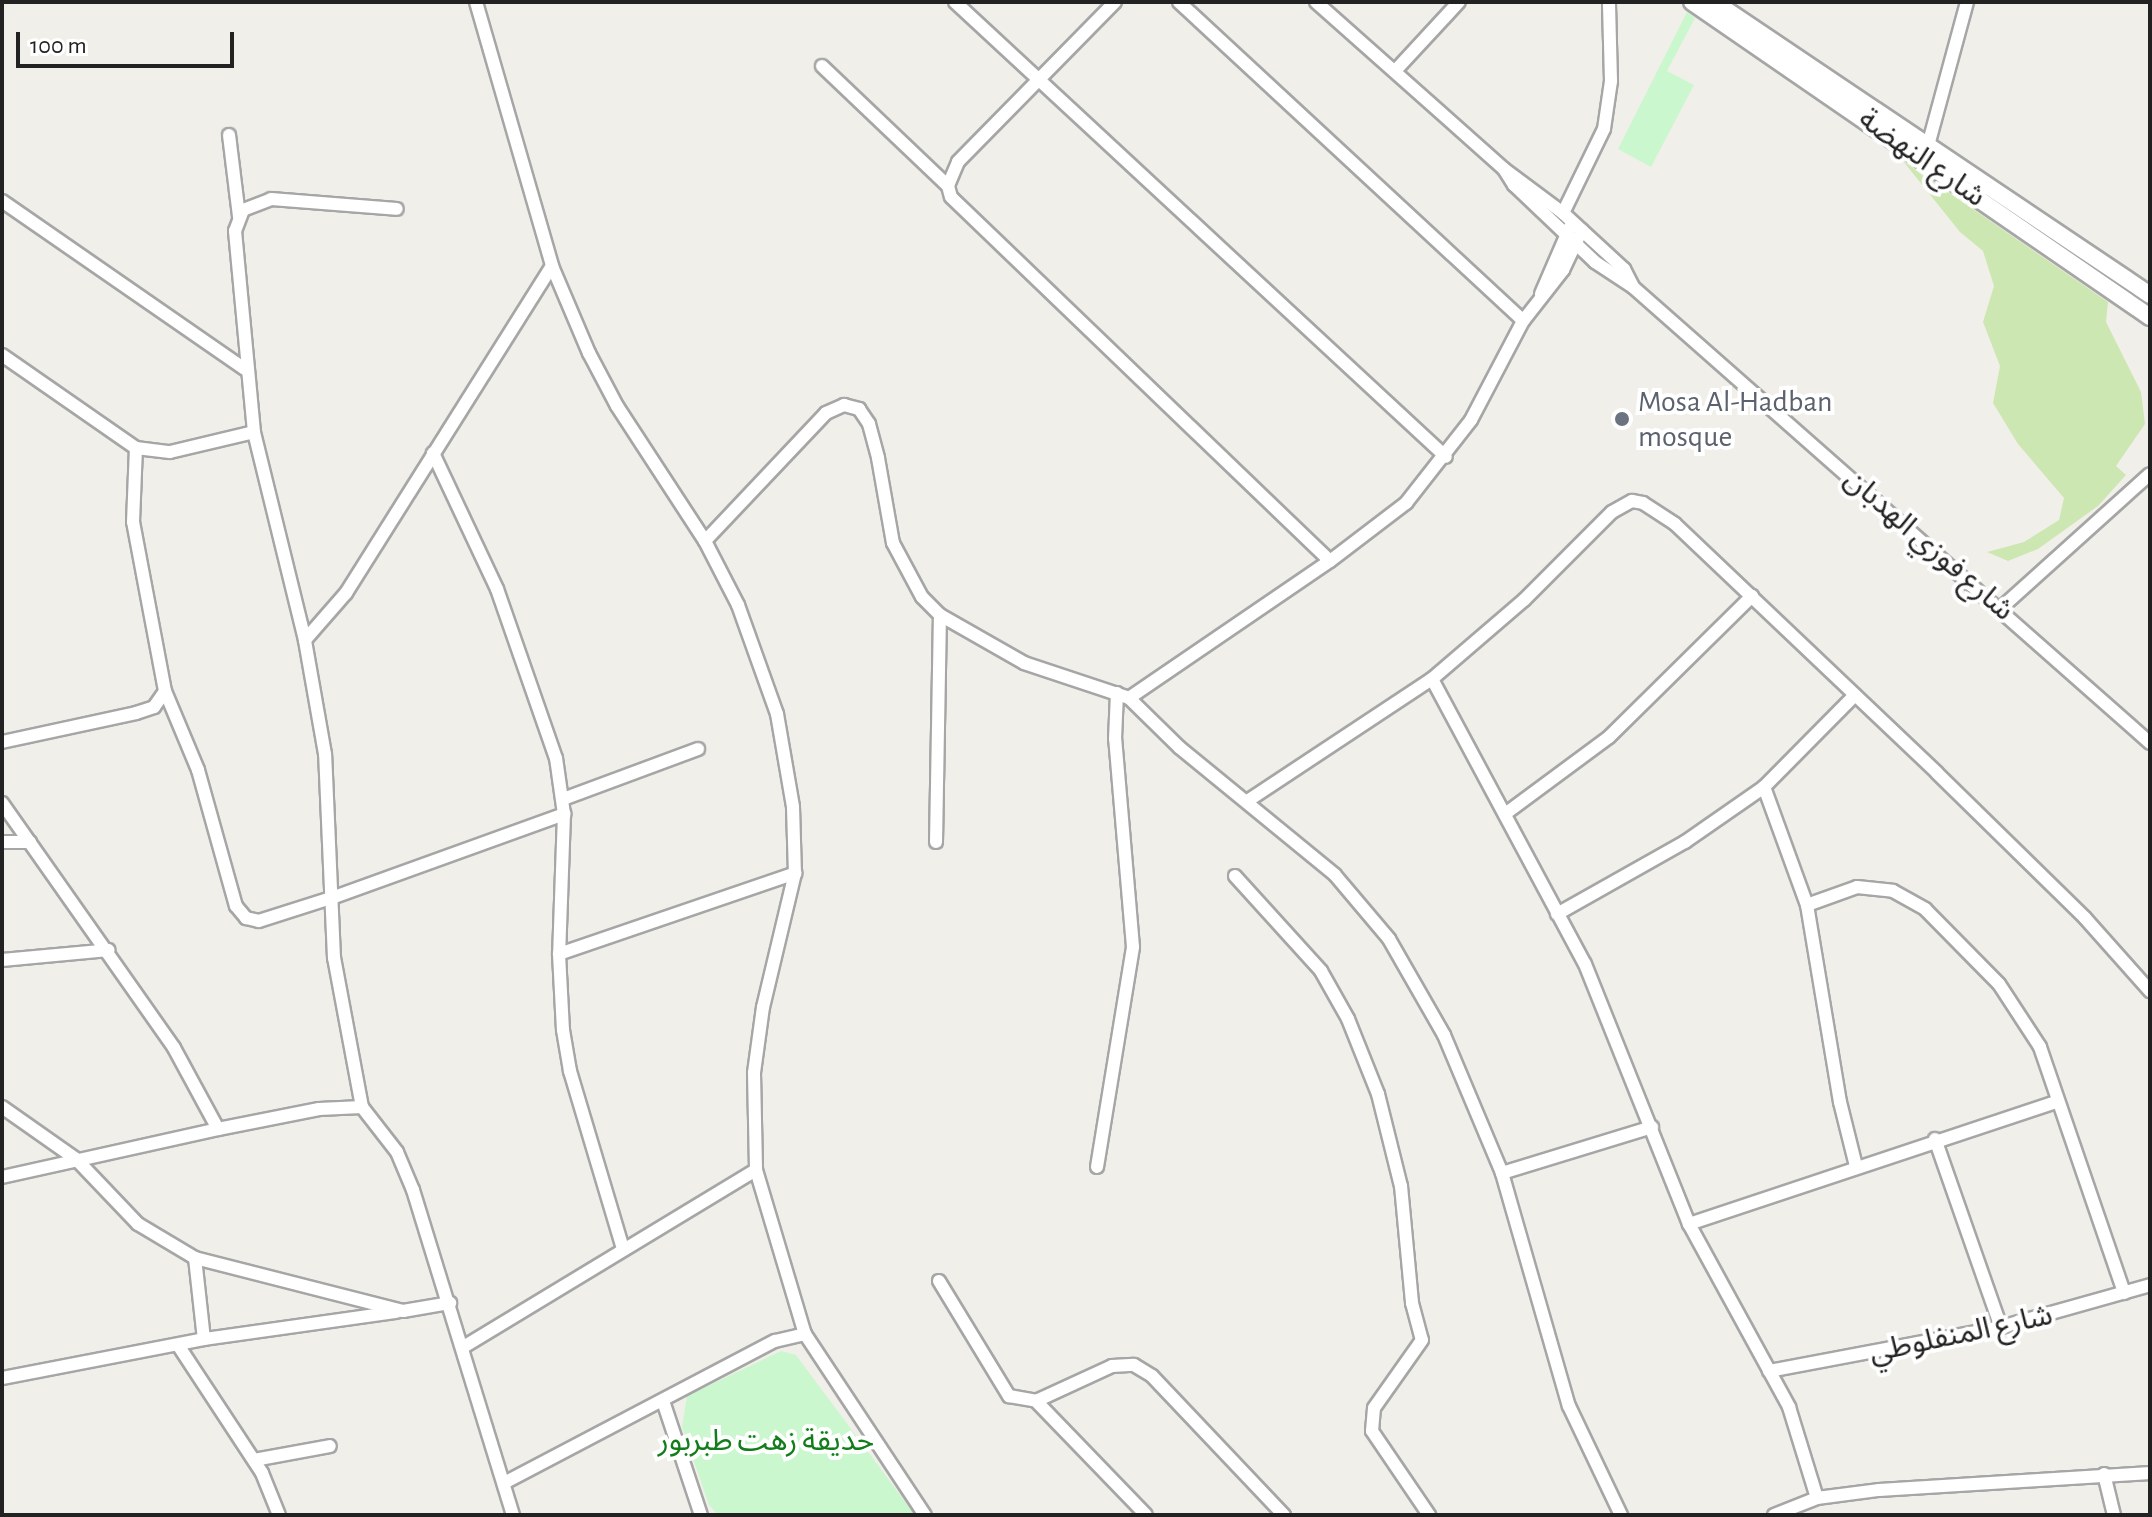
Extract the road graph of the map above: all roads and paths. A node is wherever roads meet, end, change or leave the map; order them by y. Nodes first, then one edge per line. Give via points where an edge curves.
1 (476, 2) edge
2 (955, 2) edge
3 (1115, 2) edge
4 (1179, 2) edge
5 (1316, 2) edge
6 (1459, 2) edge
7 (1609, 2) edge
8 (1692, 2) edge
9 (1714, 2) edge
10 (1967, 2) edge
11 (822, 66) dead end
12 (1395, 71) junction
13 (1040, 80) junction
14 (229, 135) dead end
15 (1927, 152) junction
16 (1504, 169) junction
17 (948, 186) junction
18 (2, 201) edge
19 (397, 209) dead end
20 (239, 216) junction
21 (1572, 228) junction
22 (1595, 262) junction
23 (552, 266) junction
24 (1563, 270) junction
25 (1633, 287) junction
26 (1541, 294) junction
27 (2150, 295) edge
28 (2150, 317) edge
29 (1523, 321) junction
30 (2, 355) edge
31 (245, 369) junction
32 (254, 432) junction
33 (136, 448) junction
34 (433, 453) junction
35 (1446, 457) junction
36 (2150, 474) edge
37 (705, 541) junction
38 (1330, 561) junction
39 (1752, 596) junction
40 (2001, 608) junction
41 (940, 615) junction
42 (305, 640) junction
43 (1432, 679) junction
44 (165, 691) junction
45 (1123, 695) junction
46 (1855, 695) junction
47 (2, 742) edge
48 (2150, 743) edge
49 (698, 749) dead end
50 (1764, 787) junction
51 (563, 799) junction
52 (1249, 800) junction
53 (2, 803) edge
54 (564, 814) junction
55 (1505, 814) junction
56 (2, 842) edge
57 (30, 842) junction
58 (936, 842) dead end
59 (795, 873) junction
60 (1235, 876) dead end
61 (334, 897) junction
62 (1807, 905) junction
63 (1557, 914) junction
64 (109, 950) junction
65 (559, 954) junction
66 (2, 960) edge
67 (2150, 991) edge
68 (2056, 1102) junction
69 (2, 1107) edge
70 (362, 1107) junction
71 (1652, 1127) junction
72 (218, 1129) junction
73 (1935, 1139) junction
74 (76, 1159) junction
75 (1856, 1166) junction
76 (1097, 1167) dead end
77 (756, 1170) junction
78 (1502, 1173) junction
79 (2, 1177) edge
80 (1689, 1224) junction
81 (623, 1249) junction
82 (195, 1258) junction
83 (939, 1281) dead end
84 (2150, 1285) edge
85 (2124, 1293) junction
86 (450, 1303) junction
87 (403, 1311) junction
88 (2001, 1327) junction
89 (805, 1334) junction
90 (204, 1339) junction
91 (178, 1345) junction
92 (465, 1346) junction
93 (1769, 1371) junction
94 (2, 1378) edge
95 (663, 1401) junction
96 (1036, 1401) junction
97 (330, 1446) dead end
98 (254, 1460) junction
99 (2150, 1473) edge
100 (2104, 1474) junction
101 (504, 1483) junction
102 (1817, 1498) junction
103 (279, 1515) edge
104 (513, 1515) edge
105 (701, 1515) edge
106 (925, 1515) edge
107 (1146, 1515) edge
108 (1284, 1515) edge
109 (1429, 1515) edge
110 (1621, 1515) edge
111 (1774, 1515) edge
112 (2114, 1515) edge

1 - 23 street
2 - 13 street
3 - 13 street
4 - 29 street
5 - 12 street, شارع فوزي الهدبان
6 - 12 street
7 - 21 street via 1611,81 1604,129
8 - 15 street, شارع النهضة
9 - 15 street, شارع النهضة
10 - 15 street
11 - 17 street
12 - 16 street, شارع فوزي الهدبان
13 - 17 street via 958,162
13 - 35 street
14 - 20 street
15 - 27 street, شارع النهضة
15 - 28 street, شارع النهضة
16 - 21 street, شارع فوزي الهدبان
16 - 21 street, شارع فوزي الهدبان via 1514,185
17 - 38 street via 975,226
18 - 31 street
19 - 20 street via 271,199 252,203
20 - 31 street via 236,278
21 - 22 street, شارع فوزي الهدبان
21 - 24 street
21 - 25 street, شارع فوزي الهدبان via 1624,269
21 - 26 street
22 - 24 street via 1572,263
22 - 25 street, شارع فوزي الهدبان
23 - 34 street
23 - 37 street via 603,382
24 - 26 street
25 - 40 street, شارع فوزي الهدبان
26 - 29 street
29 - 35 street
30 - 33 street
31 - 32 street
32 - 33 street via 170,452
32 - 42 street
33 - 44 street via 133,522
34 - 42 street via 346,593
34 - 51 street via 497,589 550,736
35 - 38 street via 1406,503
36 - 40 street
37 - 41 street via 826,413 849,405 869,424 893,543 922,597
37 - 59 street via 738,605 777,714 793,807
38 - 45 street
39 - 43 street via 1675,524 1654,508 1632,501 1612,512 1524,600
39 - 46 street
39 - 55 street via 1609,737
40 - 48 street, شارع فوزي الهدبان
41 - 45 street via 1024,663
41 - 58 street
42 - 61 street via 325,754
43 - 52 street
43 - 55 street
44 - 47 street via 154,707 136,713
44 - 61 street via 198,770 236,906 246,918 259,921
45 - 52 street via 1180,748
45 - 76 street via 1115,739 1133,947
46 - 50 street
46 - 67 street via 2085,918
49 - 51 street
50 - 62 street
50 - 63 street via 1685,842
51 - 54 street
52 - 78 street via 1335,875 1389,939 1444,1035
53 - 57 street
54 - 61 street
54 - 65 street
55 - 63 street
56 - 57 street
57 - 64 street
59 - 65 street
59 - 77 street via 754,1073
60 - 109 street via 1321,971 1348,1019 1378,1094 1401,1186 1412,1303 1422,1340 1374,1408 1372,1431
61 - 70 street via 338,987
62 - 68 street via 1868,887 1893,891 1925,909 2023,1015 2040,1047
62 - 75 street
63 - 71 street via 1591,977
64 - 66 street
64 - 72 street via 174,1048
65 - 81 street via 570,1071
68 - 73 street
68 - 85 street
69 - 74 street
70 - 72 street via 319,1109
70 - 86 street via 397,1152
71 - 78 street
71 - 80 street
72 - 74 street
73 - 75 street
73 - 88 street
74 - 79 street
74 - 82 street via 138,1224
75 - 80 street
77 - 81 street
77 - 89 street
78 - 110 street via 1569,1406
80 - 93 street
81 - 92 street
82 - 87 street
82 - 90 street
83 - 96 street via 1000,1388 1009,1396
84 - 85 street, شارع المنفلوطي
85 - 88 street, شارع المنفلوطي
86 - 87 street
86 - 92 street
87 - 90 street
88 - 93 street, شارع المنفلوطي
89 - 95 street via 775,1341
89 - 106 street
90 - 91 street
91 - 94 street
91 - 98 street
92 - 101 street
93 - 102 street via 1798,1427
95 - 101 street
95 - 105 street
96 - 107 street
96 - 108 street via 1112,1366 1134,1365 1185,1410
97 - 98 street
98 - 103 street via 278,1503
99 - 100 street
100 - 102 street
100 - 112 street
101 - 104 street
102 - 111 street

